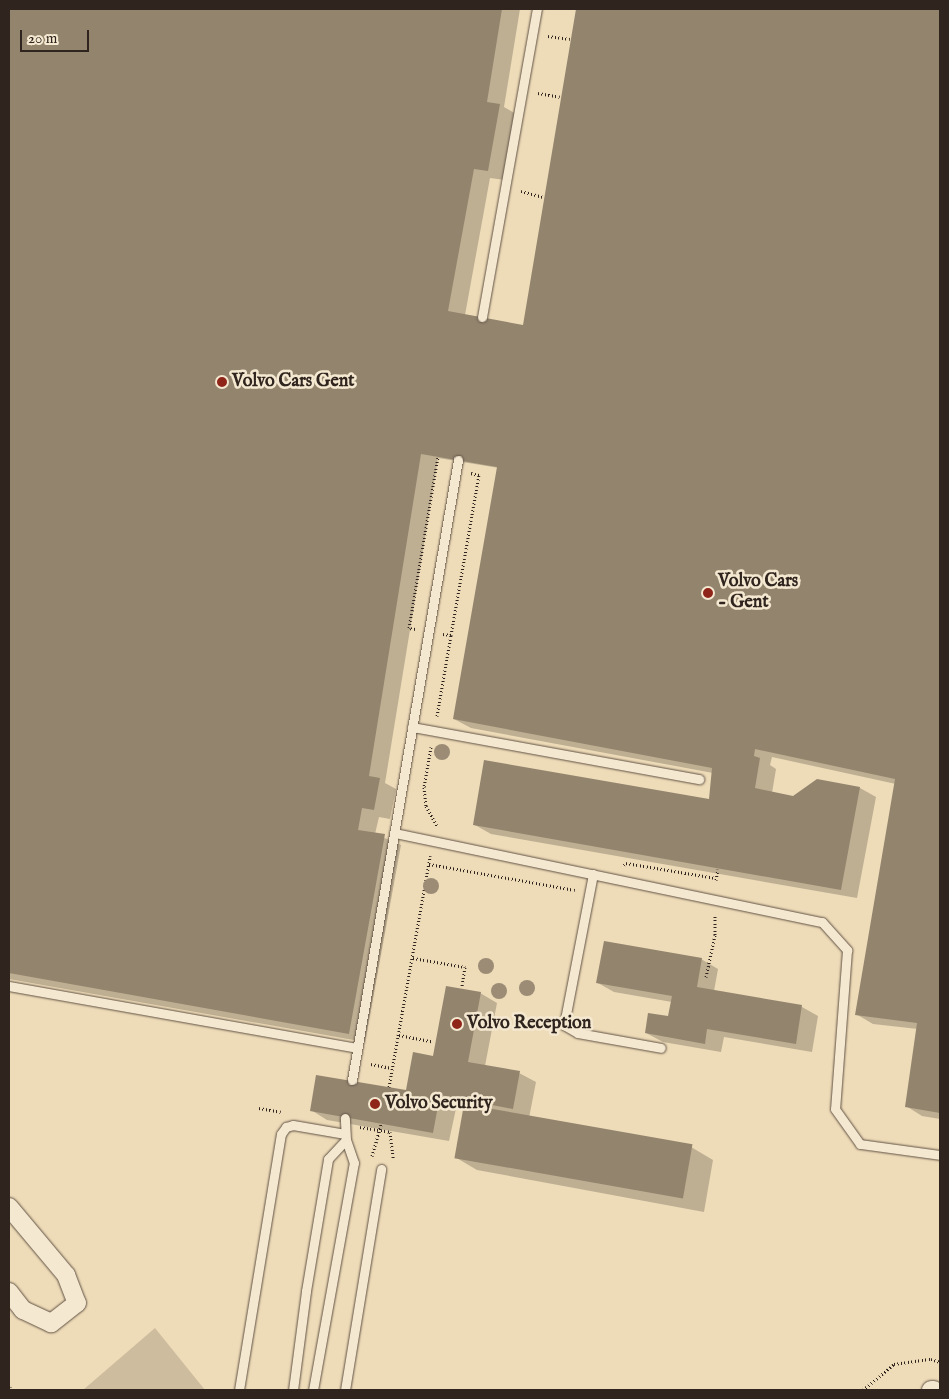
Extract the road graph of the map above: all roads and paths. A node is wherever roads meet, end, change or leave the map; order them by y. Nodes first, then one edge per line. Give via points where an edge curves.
1 (537, 9) edge
2 (482, 317) dead end
3 (458, 460) dead end
4 (452, 635) dead end
5 (412, 727) junction
6 (434, 731) junction
7 (699, 779) dead end
8 (395, 833) junction
9 (434, 840) junction
10 (428, 864) junction
11 (718, 868) dead end
12 (593, 874) junction
13 (590, 892) junction
14 (714, 899) junction
15 (705, 913) dead end
16 (714, 915) junction
17 (724, 917) dead end
18 (414, 958) junction
19 (706, 977) dead end
20 (9, 986) edge
21 (462, 987) dead end
22 (398, 1036) junction
23 (431, 1041) dead end
24 (357, 1048) junction
25 (661, 1048) dead end
26 (352, 1080) dead end
27 (389, 1087) dead end
28 (345, 1118) dead end
29 (381, 1124) dead end
30 (345, 1137) junction
31 (940, 1155) edge
32 (370, 1161) dead end
33 (381, 1169) dead end
34 (9, 1208) edge
35 (9, 1292) edge
36 (940, 1362) edge
37 (239, 1390) edge
38 (293, 1390) edge
39 (313, 1390) edge
40 (344, 1390) edge
41 (863, 1390) edge

1 - 2 lane
3 - 5 lane
4 - 6 path
5 - 6 lane
5 - 8 lane
6 - 7 lane
6 - 9 path via 424,787 426,806 438,822
8 - 9 lane
8 - 24 lane
9 - 10 path
9 - 12 lane
10 - 13 path
10 - 18 path
11 - 14 path
12 - 13 lane
12 - 14 lane
13 - 25 lane via 564,1025 578,1033
14 - 16 path
14 - 31 lane via 822,922 847,950 835,1109 860,1144
15 - 16 path
16 - 17 path
16 - 19 path via 715,935
18 - 21 path via 466,967
18 - 22 path
20 - 24 lane
22 - 23 path
22 - 27 path
24 - 26 lane
28 - 30 lane
29 - 32 path
30 - 37 lane via 293,1125 286,1127 282,1134
30 - 38 lane via 328,1158
30 - 39 lane via 354,1163
33 - 40 lane
34 - 35 street via 66,1275 77,1303 51,1322 23,1310
36 - 41 path via 931,1359 894,1364

